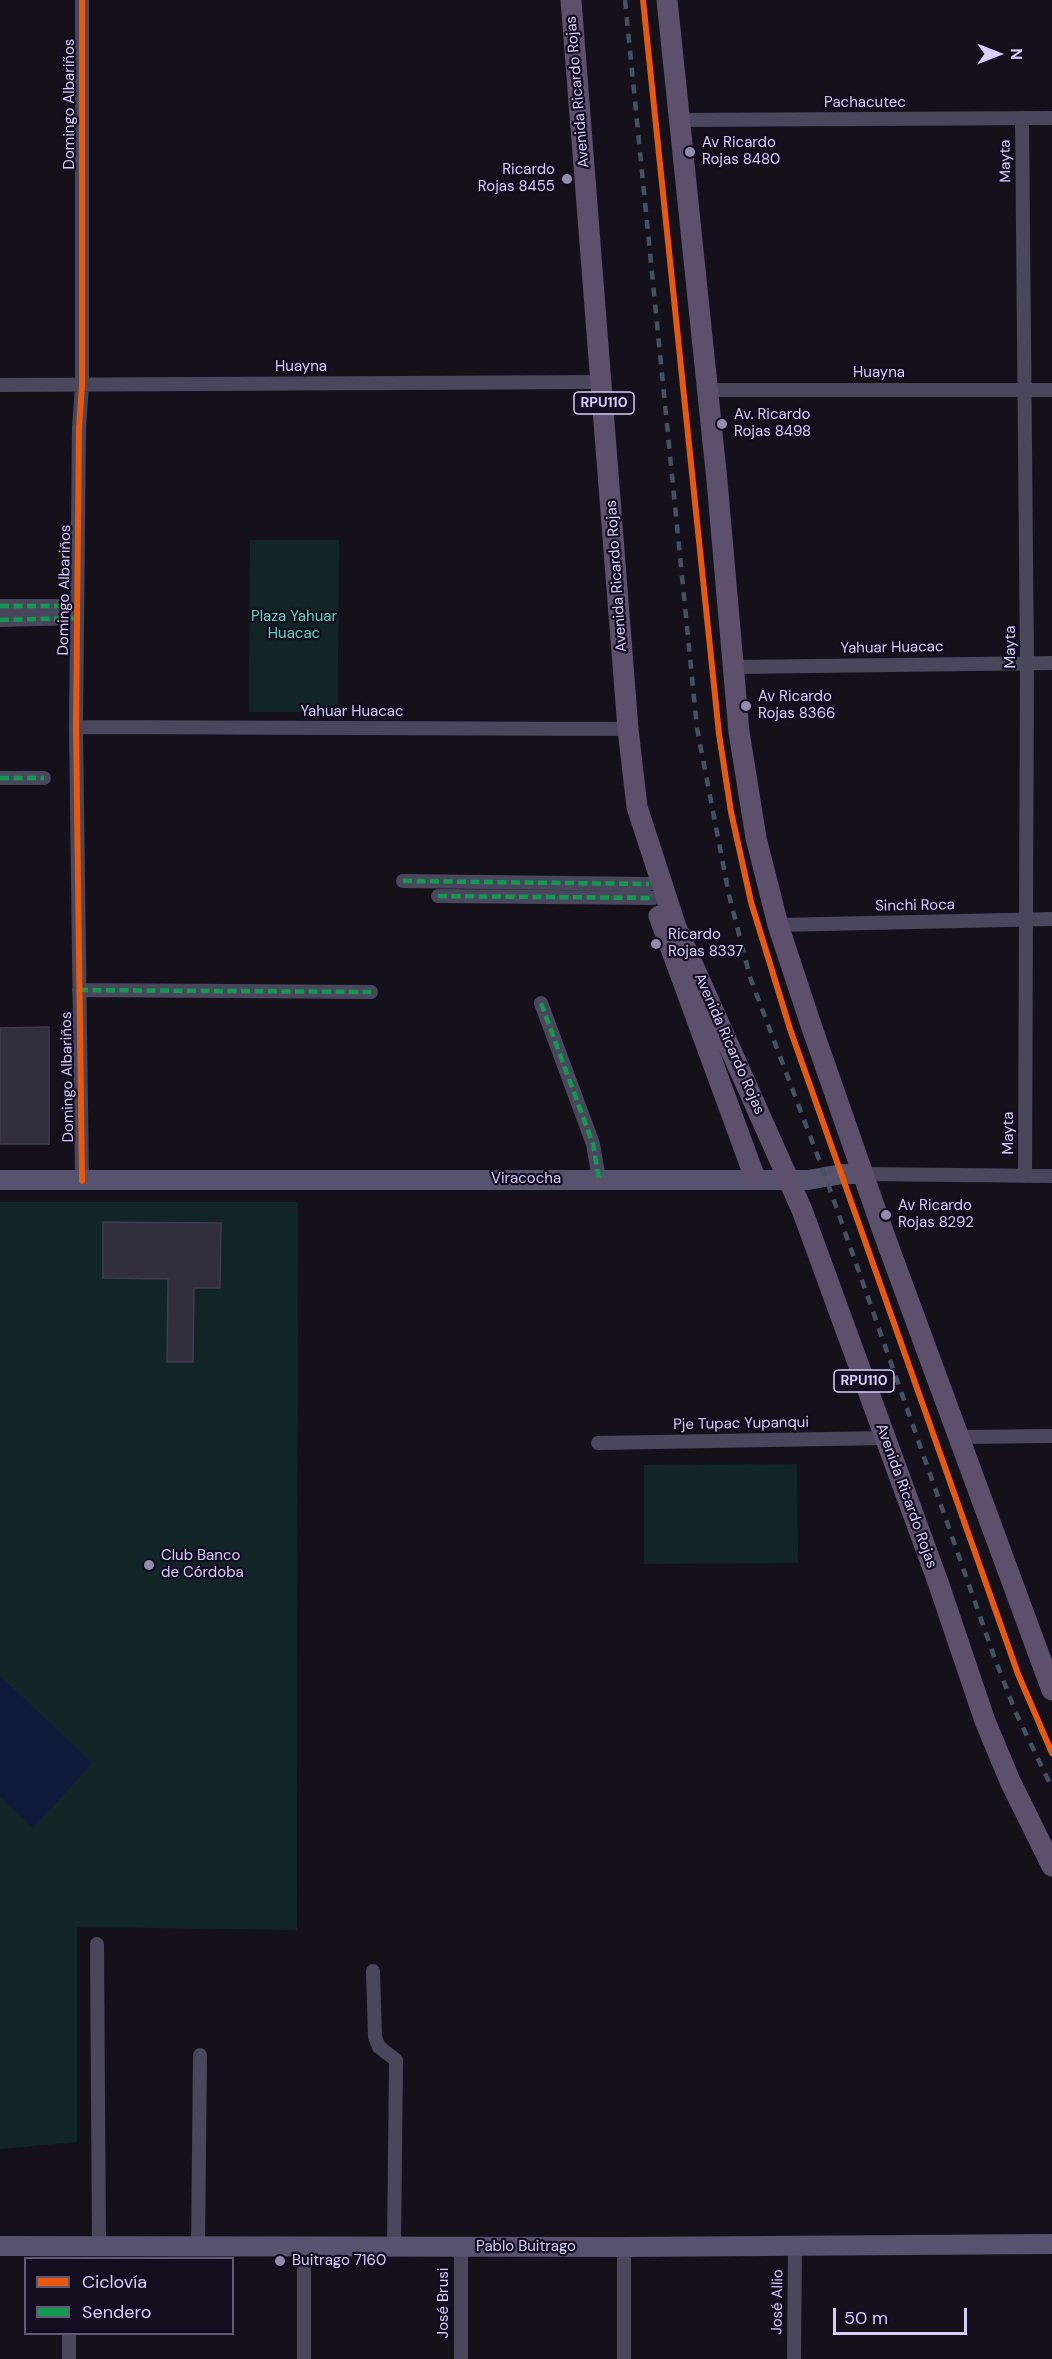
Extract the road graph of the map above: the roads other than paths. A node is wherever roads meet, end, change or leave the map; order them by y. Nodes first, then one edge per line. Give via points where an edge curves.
1 (82, 0) edge
2 (571, 0) edge
3 (667, 0) edge
4 (1022, 118) junction
5 (1052, 118) edge
6 (678, 120) junction
7 (602, 382) junction
8 (0, 385) edge
9 (82, 385) junction
10 (707, 390) junction
11 (1025, 390) junction
12 (1052, 390) edge
13 (0, 606) edge
14 (76, 612) junction
15 (0, 620) edge
16 (1027, 663) junction
17 (1052, 663) edge
18 (733, 667) junction
19 (76, 727) junction
20 (628, 729) junction
21 (0, 778) edge
22 (45, 778) dead end
23 (638, 807) junction
24 (403, 881) dead end
25 (651, 891) junction
26 (438, 896) dead end
27 (1027, 920) junction
28 (1052, 920) edge
29 (778, 925) junction
30 (79, 990) junction
31 (371, 992) dead end
32 (541, 1003) dead end
33 (863, 1174) junction
34 (1025, 1176) junction
35 (1052, 1176) edge
36 (755, 1178) junction
37 (599, 1179) junction
38 (0, 1180) edge
39 (790, 1180) junction
40 (82, 1181) junction
41 (1052, 1436) edge
42 (959, 1437) junction
43 (885, 1438) junction
44 (598, 1443) dead end
45 (1052, 1690) edge
46 (1052, 1866) edge
47 (97, 1944) dead end
48 (373, 1971) dead end
49 (200, 2055) dead end
50 (1052, 2244) edge
51 (99, 2245) junction
52 (0, 2246) edge
53 (795, 2246) junction
54 (198, 2247) junction
55 (394, 2247) junction
56 (461, 2247) junction
57 (624, 2247) junction
58 (304, 2248) junction
59 (69, 2252) edge
60 (69, 2335) edge
61 (69, 2359) edge
62 (304, 2359) edge
63 (460, 2359) edge
64 (624, 2359) edge
65 (794, 2359) edge

1 - 9 street, Domingo Albariños
2 - 7 main road, Avenida Ricardo Rojas / RPU110
3 - 6 main road
4 - 5 street, Pachacutec
4 - 6 street, Pachacutec
4 - 11 street, Mayta
6 - 10 main road
7 - 9 street, Huayna
7 - 20 main road, Avenida Ricardo Rojas / RPU110
8 - 9 street, Huayna
9 - 14 street, Domingo Albariños
10 - 11 street, Huayna
10 - 18 main road
11 - 12 street, Huayna
11 - 16 street, Mayta
13 - 14 street
14 - 15 street
14 - 19 street, Domingo Albariños
16 - 17 street, Yahuar Huacac
16 - 18 street, Yahuar Huacac
16 - 27 street, Mayta
18 - 29 main road via 750,807
19 - 20 street, Yahuar Huacac
19 - 30 street, Domingo Albariños
20 - 23 main road, Avenida Ricardo Rojas / RPU110
21 - 22 street
23 - 25 main road via 642,854
23 - 39 main road, Avenida Ricardo Rojas / RPU110 via 676,927
24 - 25 street
25 - 26 street
25 - 36 main road
27 - 28 street, Sinchi Roca
27 - 29 street, Sinchi Roca
27 - 34 street, Mayta
29 - 33 main road
30 - 31 street
30 - 40 street, Domingo Albariños
32 - 37 street via 593,1144
33 - 34 street, Viracocha
33 - 39 main road, Viracocha
33 - 42 main road
34 - 35 street, Viracocha
36 - 37 main road, Viracocha
36 - 39 main road, Viracocha
37 - 40 main road, Viracocha
38 - 40 main road, Viracocha
39 - 43 main road, Avenida Ricardo Rojas / RPU110
41 - 42 street
42 - 45 main road
43 - 44 street, Pje Tupac Yupanqui
43 - 46 main road, Avenida Ricardo Rojas / RPU110 via 985,1720
47 - 51 street
48 - 55 street via 375,2037 379,2047 396,2060
49 - 54 street
50 - 53 main road, Pablo Buitrago
51 - 54 main road, Pablo Buitrago
51 - 59 main road, Pablo Buitrago
52 - 59 main road, Pablo Buitrago
53 - 57 main road, Pablo Buitrago
53 - 65 street, José Allio
54 - 58 main road, Pablo Buitrago
55 - 56 main road, Pablo Buitrago
55 - 58 main road, Pablo Buitrago
56 - 57 main road, Pablo Buitrago
56 - 63 street, José Brusi
57 - 64 street
58 - 62 street
60 - 61 street

